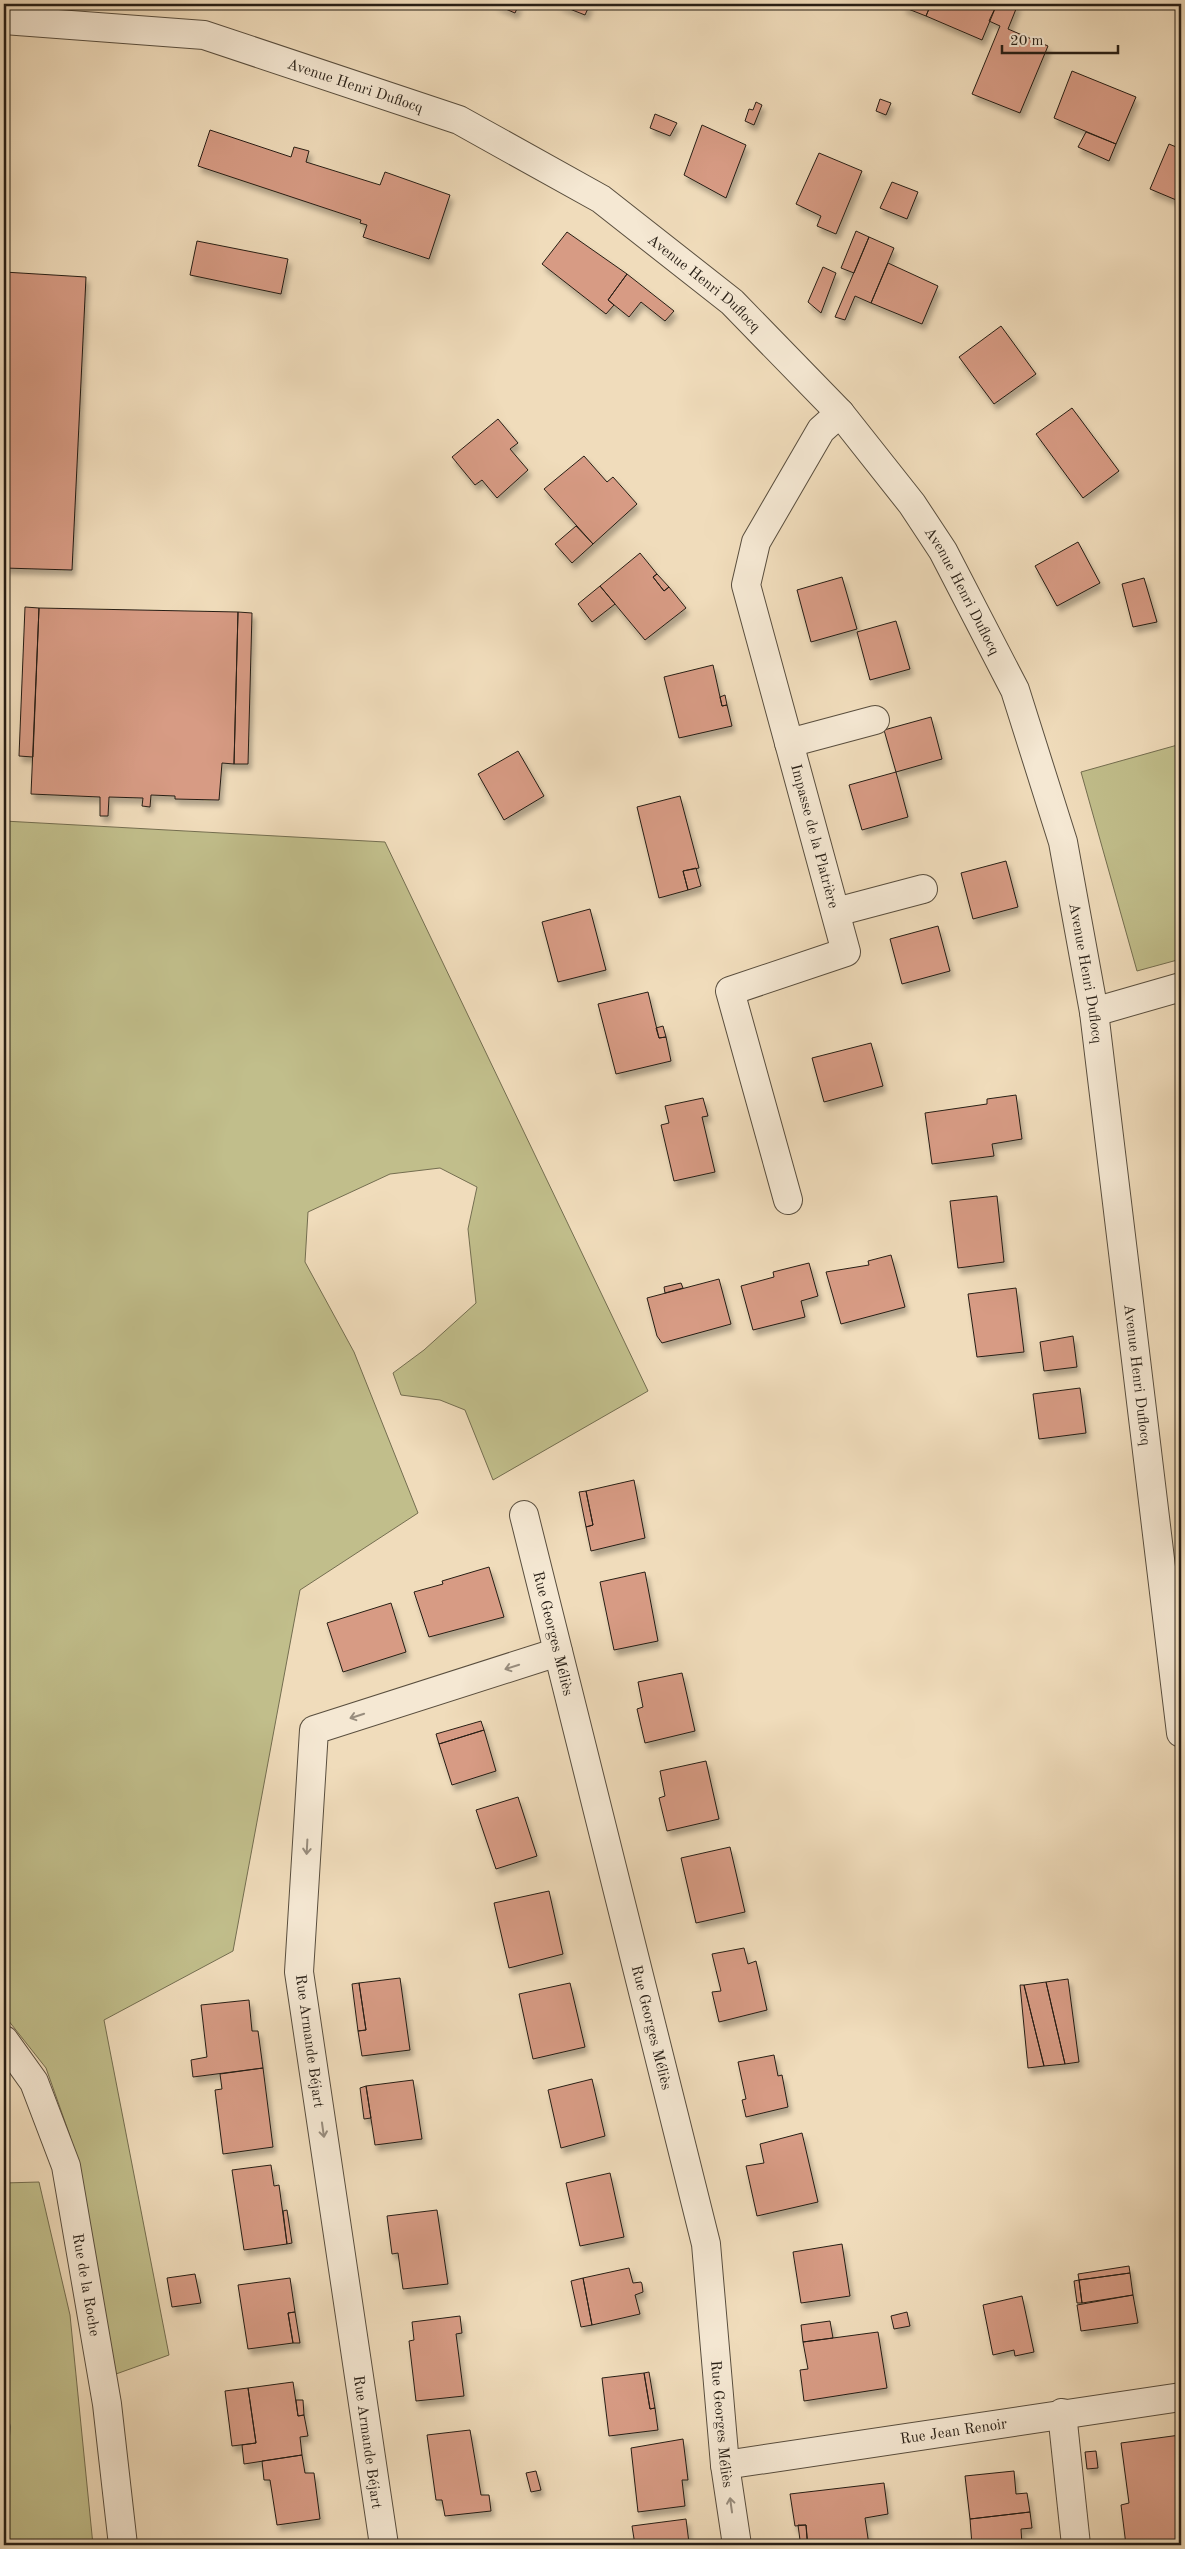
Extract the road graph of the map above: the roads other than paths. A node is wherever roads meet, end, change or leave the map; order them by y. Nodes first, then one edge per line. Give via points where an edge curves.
1 (4, 20) edge
2 (840, 413) junction
3 (875, 720) dead end
4 (790, 743) junction
5 (923, 889) dead end
6 (836, 912) junction
7 (1181, 987) edge
8 (1094, 1012) junction
9 (788, 1200) dead end
10 (524, 1515) dead end
11 (558, 1652) junction
12 (1181, 1733) edge
13 (4, 2040) edge
14 (1181, 2397) edge
15 (1062, 2413) junction
16 (725, 2464) junction
17 (124, 2545) edge
18 (384, 2545) edge
19 (737, 2545) edge
20 (1076, 2545) edge

1 - 2 street, Avenue Henri Duflocq via 204,35 459,120 601,200 732,302
2 - 4 street, Impasse de la Platrière via 821,430 756,542 746,584
2 - 8 street, Avenue Henri Duflocq via 912,504 943,551 1015,690 1063,842
3 - 4 street
4 - 6 street, Impasse de la Platrière
5 - 6 street
6 - 9 street, Impasse de la Platrière via 846,952 730,991
7 - 8 street
8 - 12 street, Avenue Henri Duflocq
10 - 11 street, Rue Georges Méliès
11 - 16 street, Rue Georges Méliès via 706,2244
11 -> 18 street, Rue Armande Béjart via 314,1730 300,1972
13 - 17 street, Rue de la Roche via 34,2082 66,2166 107,2404
14 - 15 street, Rue Jean Renoir
15 - 16 street, Rue Jean Renoir
15 - 20 street
19 -> 16 street, Rue Georges Méliès

